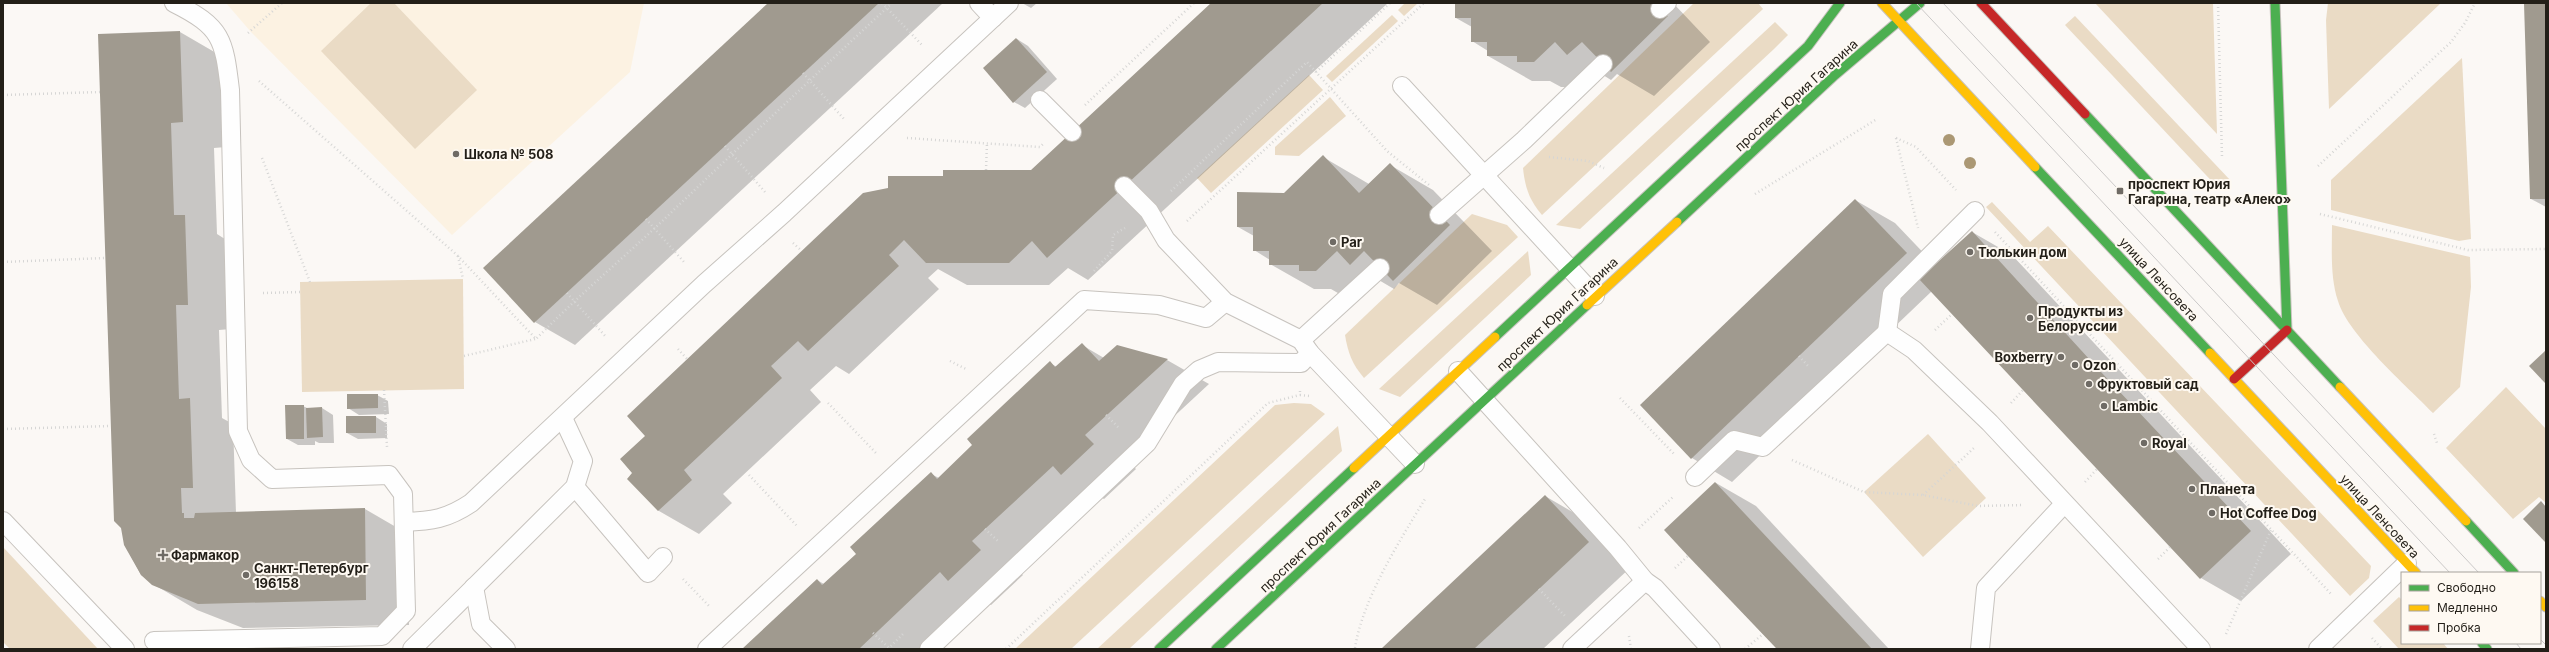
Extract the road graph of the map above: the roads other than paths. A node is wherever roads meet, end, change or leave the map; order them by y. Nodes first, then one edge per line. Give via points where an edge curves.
1 (174, 3) edge
2 (978, 3) edge
3 (1009, 3) edge
4 (1840, 3) edge
5 (1882, 3) edge
6 (1920, 3) edge
7 (1981, 3) edge
8 (2275, 3) edge
9 (993, 18) junction
10 (1900, 22) junction
11 (1603, 64) dead end
12 (1402, 86) dead end
13 (1040, 100) dead end
14 (1068, 128) road end
15 (1484, 175) junction
16 (1124, 186) dead end
17 (1445, 209) road end
18 (1976, 211) road end
19 (1570, 267) junction
20 (1380, 268) dead end
21 (1595, 296) junction
22 (1225, 302) junction
23 (2287, 330) junction
24 (1887, 332) junction
25 (1306, 346) junction
26 (1458, 371) junction
27 (2234, 379) junction
28 (1484, 399) junction
29 (563, 418) junction
30 (1389, 436) junction
31 (1415, 464) junction
32 (1696, 477) road end
33 (575, 487) junction
34 (2064, 504) junction
35 (3, 521) edge
36 (404, 522) junction
37 (663, 557) road end
38 (2411, 568) edge
39 (2513, 572) edge
40 (2401, 576) edge
41 (1645, 582) junction
42 (474, 587) junction
43 (154, 641) dead end
44 (1578, 643) edge
45 (125, 649) edge
46 (412, 649) edge
47 (506, 649) edge
48 (707, 649) edge
49 (930, 649) edge
50 (1159, 649) edge
51 (1216, 649) edge
52 (1711, 649) edge
53 (1980, 649) edge
54 (2201, 649) edge
55 (2318, 649) edge

1 - 36 lane via 197,14 212,28 224,47 230,90 238,431 251,460 272,479 389,475 403,494
2 - 9 lane
3 - 9 lane
4 - 19 street, проспект Юрия Гагарина via 1808,46
5 - 10 street, улица Ленсовета
6 - 10 street, проспект Юрия Гагарина
7 - 23 street
8 - 23 street
9 - 29 lane via 704,284
10 - 21 street, проспект Юрия Гагарина via 1835,75
10 - 27 street, улица Ленсовета
11 - 15 lane
12 - 15 lane
13 - 14 lane
15 - 17 lane
15 - 19 lane
16 - 22 lane via 1149,211 1166,240
18 - 24 lane via 1892,294
19 - 21 lane
19 - 26 street, проспект Юрия Гагарина
20 - 25 lane
21 - 28 street, проспект Юрия Гагарина
22 - 25 lane
22 - 48 lane via 1206,318 1159,305 1084,300 818,549
23 - 27 street
23 - 39 street
24 - 32 lane via 1763,447 1734,440
24 - 34 lane via 1914,350 1990,423
25 - 30 lane
25 - 49 lane via 1300,362 1218,362 1199,370 1184,384 1147,443
26 - 28 lane
26 - 30 street, проспект Юрия Гагарина
27 - 38 street, улица Ленсовета
28 - 31 street, проспект Юрия Гагарина
28 - 41 lane via 1618,548
29 - 33 lane via 583,461
29 - 36 lane via 471,503 459,511 430,521
30 - 31 lane
30 - 50 street, проспект Юрия Гагарина
31 - 51 street, проспект Юрия Гагарина
33 - 37 lane via 648,573
33 - 42 lane
34 - 53 lane via 1986,588
34 - 54 lane
35 - 45 lane
36 - 43 lane via 406,611 382,636
40 - 55 lane
41 - 44 lane
41 - 52 lane via 1655,588
42 - 46 lane
42 - 47 lane via 481,624

